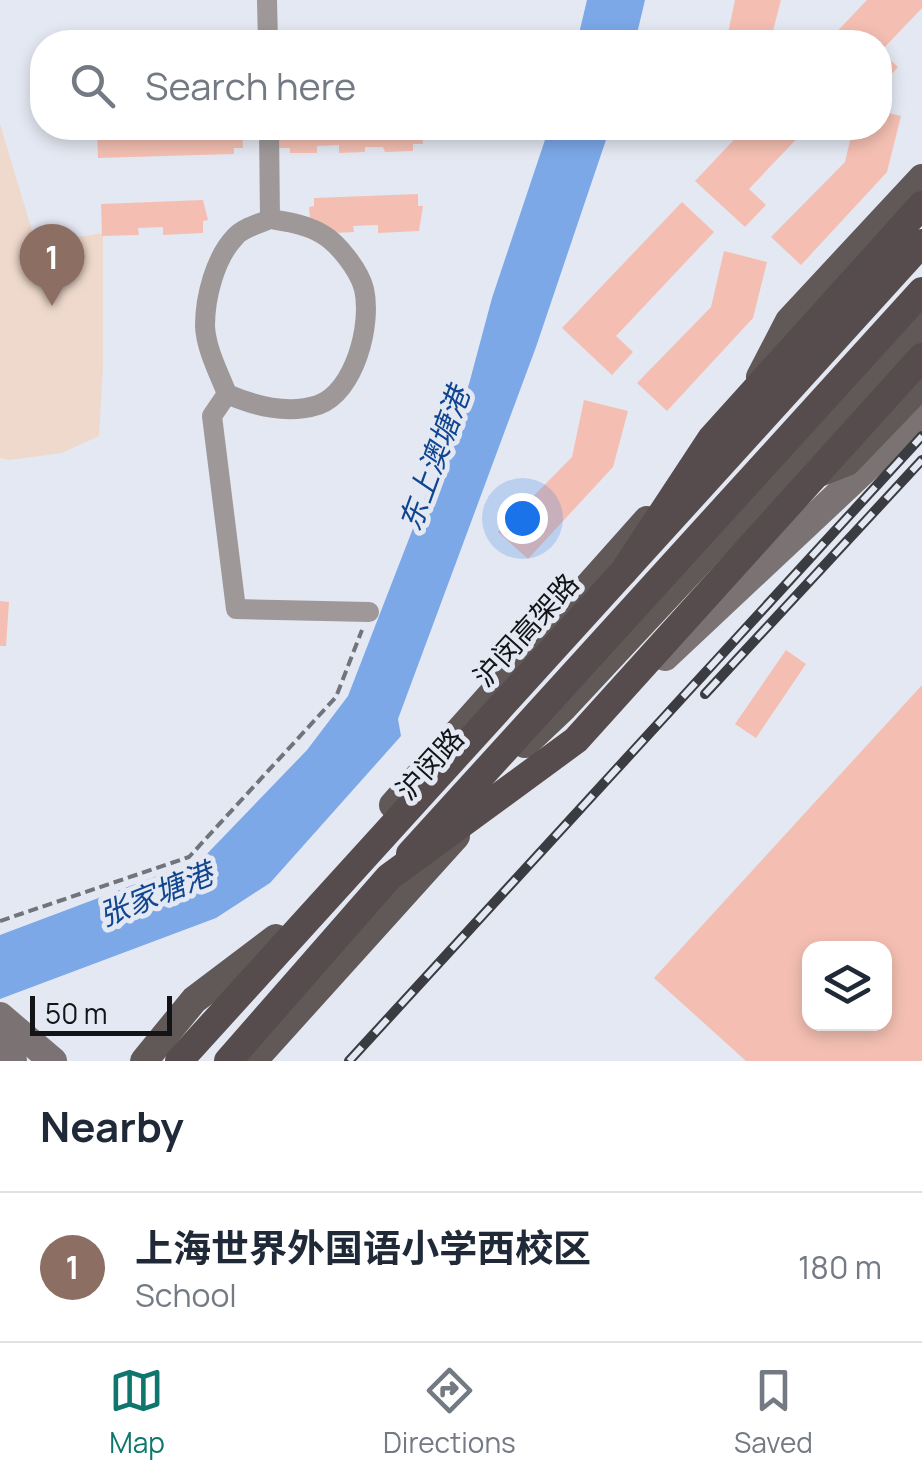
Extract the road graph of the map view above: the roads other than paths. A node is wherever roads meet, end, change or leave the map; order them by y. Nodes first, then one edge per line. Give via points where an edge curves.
1 (267, 0) edge
2 (268, 30) edge
3 (268, 140) edge
4 (922, 178) edge
5 (922, 205) edge
6 (270, 219) junction
7 (922, 223) edge
8 (922, 243) edge
9 (922, 292) edge
10 (922, 323) edge
11 (922, 356) edge
12 (922, 384) edge
13 (227, 394) junction
14 (743, 412) junction
15 (922, 416) edge
16 (762, 497) junction
17 (624, 570) junction
18 (370, 612) road end
19 (564, 707) junction
20 (576, 740) junction
21 (389, 877) junction
22 (276, 938) junction
23 (0, 1016) edge
24 (0, 1048) edge
25 (13, 1061) edge
26 (53, 1061) edge
27 (144, 1061) edge
28 (167, 1061) edge
29 (178, 1061) edge
30 (225, 1061) edge
31 (253, 1061) edge

1 - 2 street
3 - 6 street
4 - 14 main road, 沪闵路 via 788,321
5 - 17 highway, bridge via 712,439
6 - 13 street via 236,234 210,293 205,328
6 - 13 street via 324,235 344,255 364,289 359,359 321,404 256,407
7 - 14 main road, 沪闵路
8 - 17 highway, 沪闵高架路, bridge
9 - 21 highway, bridge
10 - 16 main road, 沪闵路
11 - 20 highway, bridge
12 - 16 main road, 沪闵路 via 846,462
13 - 18 street via 212,416 236,609
14 - 22 main road, 沪闵路
15 - 20 main road, bridge
16 - 19 main road, 沪闵路
17 - 29 highway, 沪闵高架路
19 - 30 main road, 沪闵路
19 - 31 main road, 沪闵路 via 509,778
20 - 21 highway, bridge
21 - 30 highway, bridge
22 - 27 main road, 沪闵路 via 194,1000
22 - 28 main road, 沪闵路
23 - 26 main road
24 - 25 main road

